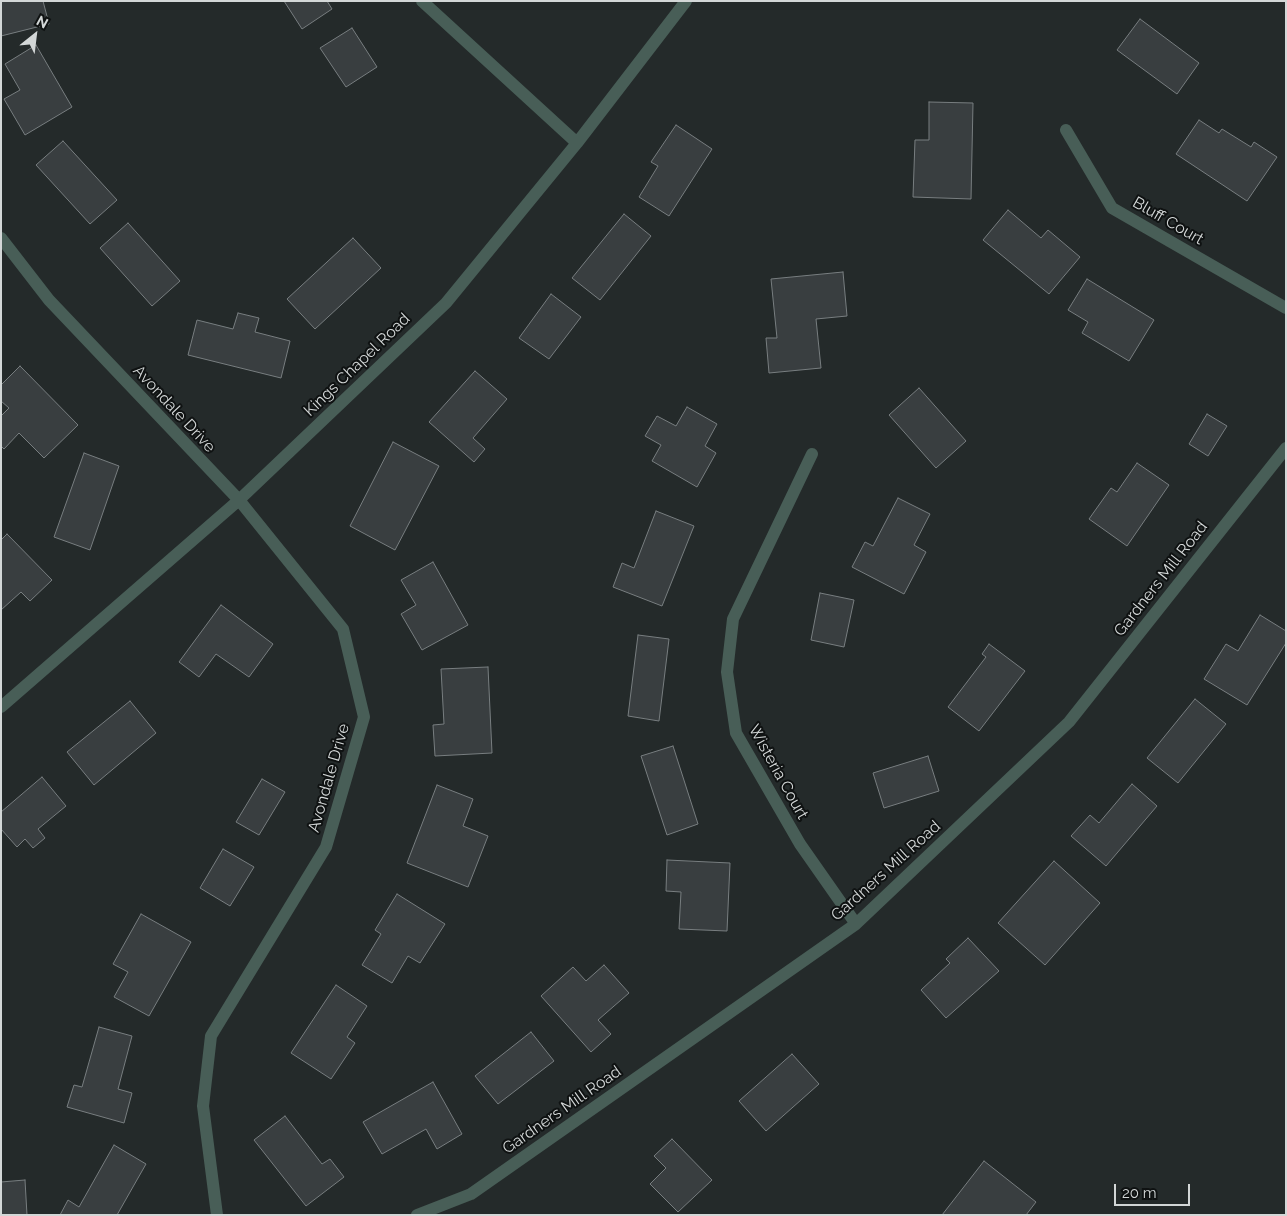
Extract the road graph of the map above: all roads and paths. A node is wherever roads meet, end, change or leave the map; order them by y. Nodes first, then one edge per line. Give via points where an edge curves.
1 (422, 1) edge
2 (686, 1) edge
3 (1066, 130) dead end
4 (577, 143) junction
5 (1, 238) edge
6 (1286, 308) edge
7 (1286, 448) edge
8 (812, 454) dead end
9 (239, 500) junction
10 (1, 707) edge
11 (856, 924) junction
12 (217, 1215) edge
13 (417, 1215) edge

1 - 4 street
2 - 4 street, Kings Chapel Road
3 - 6 street, Bluff Court via 1112,208
4 - 9 street, Kings Chapel Road via 446,302
5 - 9 street, Avondale Drive via 49,300
7 - 11 street, Gardners Mill Road via 1068,722
8 - 11 street, Wisteria Court via 733,619 727,672 736,734 800,844
9 - 10 street, Kings Chapel Road
9 - 12 street, Avondale Drive via 343,629 364,717 326,847 212,1036 203,1106
11 - 13 street, Gardners Mill Road via 471,1194

